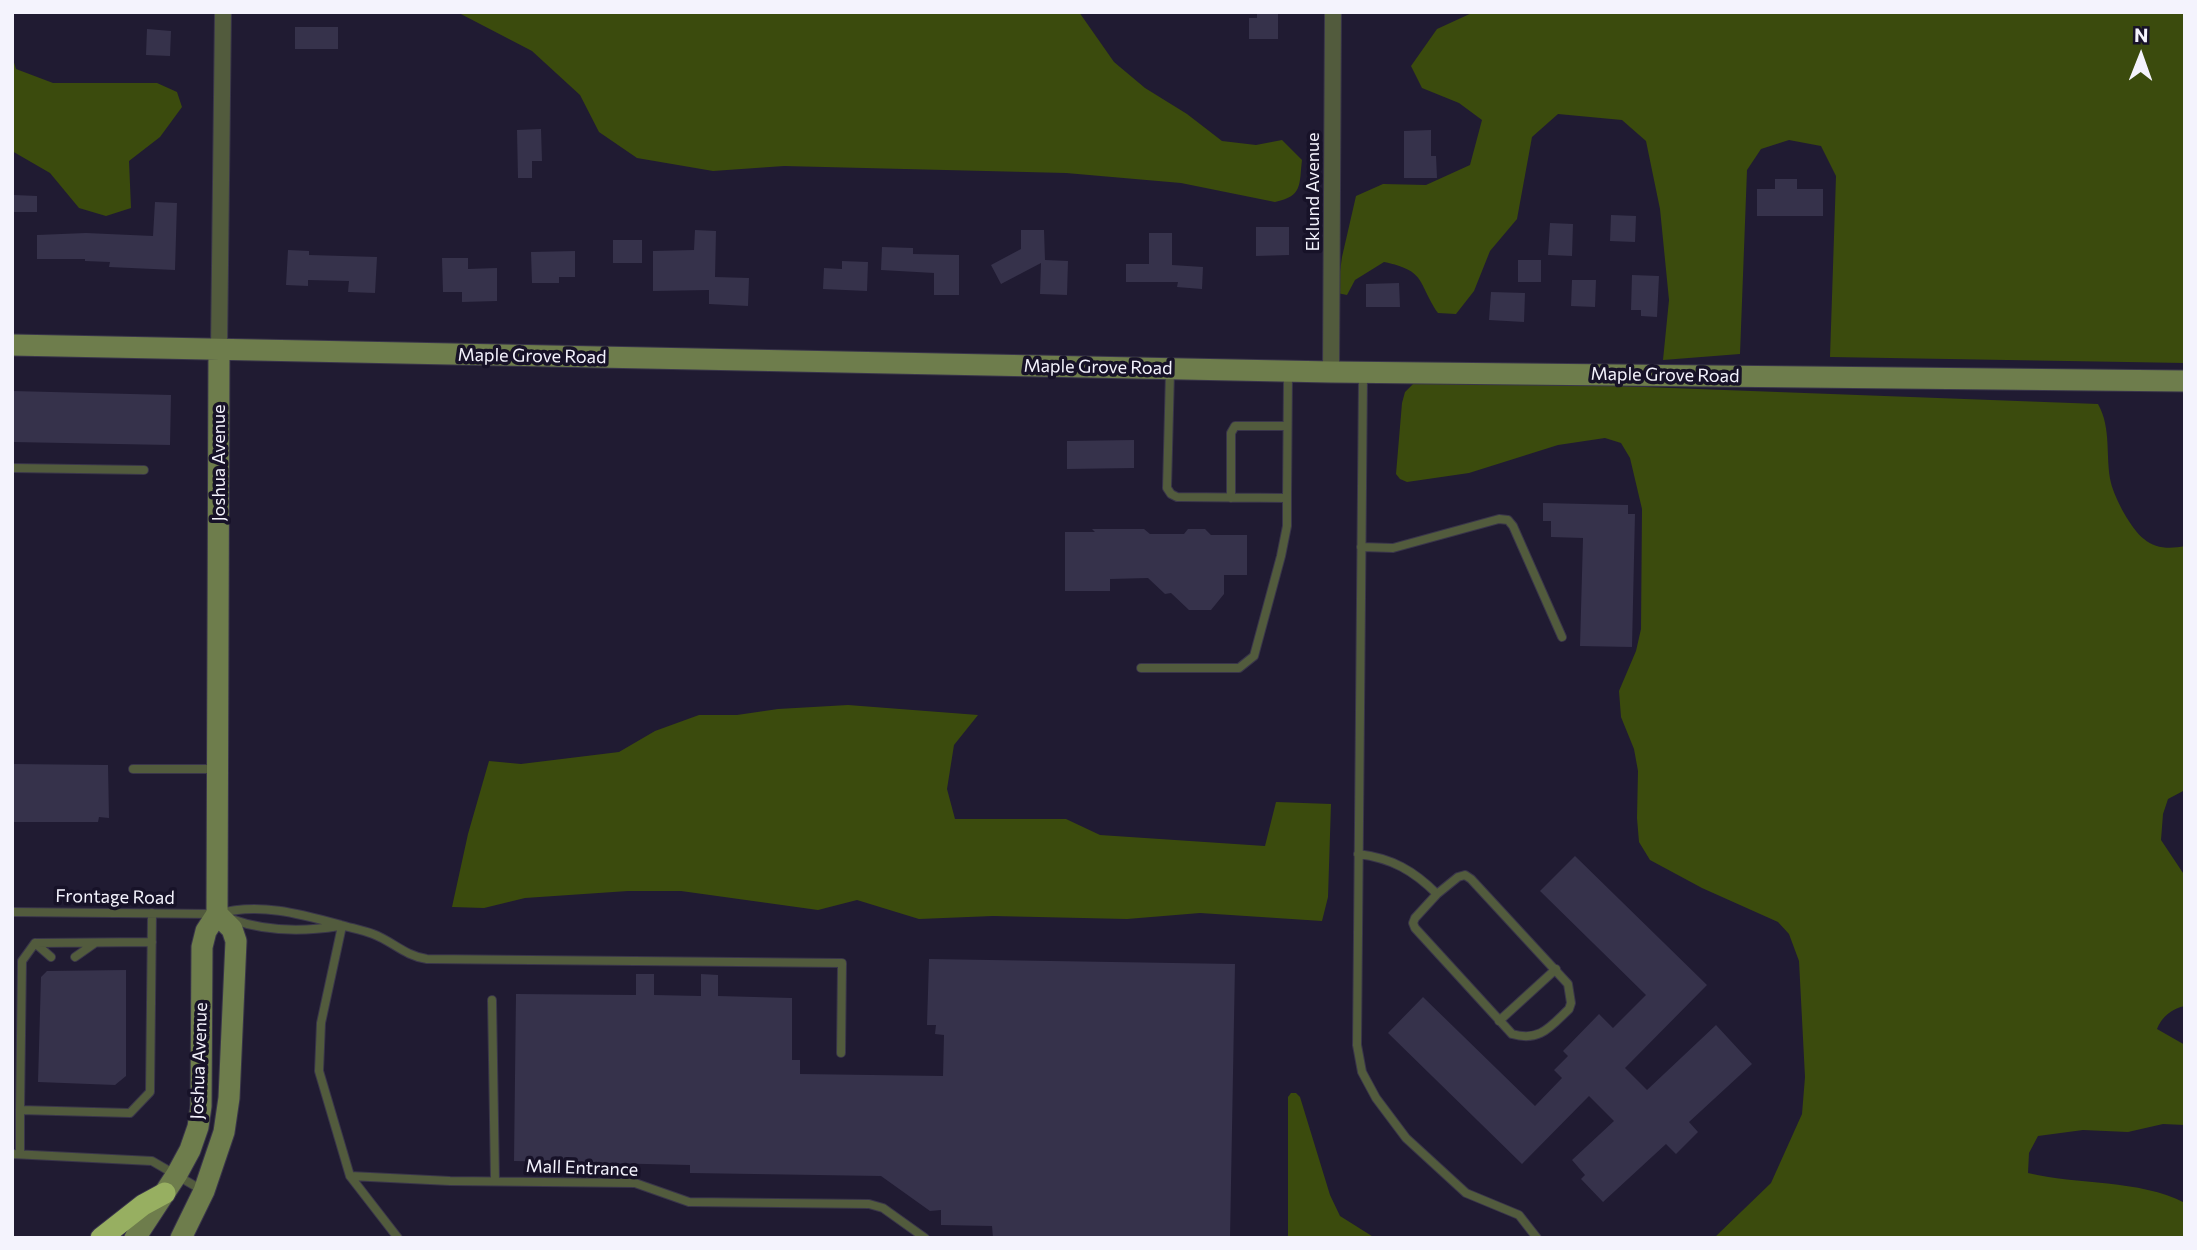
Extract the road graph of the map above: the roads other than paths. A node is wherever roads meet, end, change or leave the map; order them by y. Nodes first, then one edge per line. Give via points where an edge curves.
1 (223, 12) edge
2 (1334, 12) edge
3 (12, 345) edge
4 (219, 350) junction
5 (1170, 369) junction
6 (1288, 371) junction
7 (1331, 372) junction
8 (1363, 372) junction
9 (2185, 381) edge
10 (1287, 426) junction
11 (12, 468) edge
12 (144, 470) dead end
13 (1231, 498) junction
14 (1287, 499) junction
15 (1361, 547) junction
16 (1562, 637) dead end
17 (1141, 668) dead end
18 (133, 769) dead end
19 (219, 769) junction
20 (1358, 854) junction
21 (1437, 894) junction
22 (12, 912) edge
23 (152, 914) junction
24 (217, 914) junction
25 (342, 926) junction
26 (152, 942) junction
27 (35, 943) junction
28 (95, 943) junction
29 (51, 957) dead end
30 (75, 957) dead end
31 (1556, 970) junction
32 (492, 1000) dead end
33 (1499, 1021) junction
34 (841, 1053) dead end
35 (20, 1110) junction
36 (16, 1154) edge
37 (177, 1174) junction
38 (351, 1176) junction
39 (495, 1180) junction
40 (204, 1191) junction
41 (165, 1193) junction
42 (101, 1238) edge
43 (135, 1238) edge
44 (181, 1238) edge
45 (398, 1238) edge
46 (925, 1238) edge
47 (1537, 1238) edge

1 - 4 street, Joshua Avenue
2 - 7 street, Eklund Avenue
3 - 4 street, Maple Grove Road
4 - 5 street, Maple Grove Road
4 - 19 street, Joshua Avenue
5 - 6 street, Maple Grove Road
5 - 13 lane via 1167,488 1177,497
6 - 7 street, Maple Grove Road
6 - 10 lane
7 - 8 street, Maple Grove Road
8 - 9 street, Maple Grove Road
8 - 15 lane
10 - 13 lane via 1235,426 1231,433
10 - 14 lane
11 - 12 lane
13 - 14 lane
14 - 17 lane via 1281,556 1254,656 1239,668
15 - 16 lane via 1393,548 1508,520
15 - 20 lane
18 - 19 lane
19 - 24 street, Joshua Avenue
20 - 21 lane via 1395,861
20 - 47 lane via 1357,1045 1362,1072 1406,1138 1466,1193 1519,1215
21 - 31 lane via 1458,877 1471,879
21 - 33 lane via 1415,918 1415,928
22 - 23 lane, Frontage Road
23 - 24 lane, Frontage Road
23 - 26 lane
24 - 25 lane, Frontage Road via 274,929
24 - 25 lane, Frontage Road via 277,910
24 - 37 street, Joshua Avenue via 202,947 200,1114 190,1150
24 - 40 street, Joshua Avenue via 235,935 236,969 227,1115
25 - 34 lane via 374,934 426,959 842,962
25 - 38 lane via 324,1004 318,1059
26 - 28 lane
26 - 35 lane via 150,1092 130,1112
27 - 28 lane
27 - 29 lane
27 - 35 lane via 22,961
28 - 30 lane
31 - 33 lane
31 - 33 lane via 1568,984 1572,1003 1544,1032 1529,1037 1512,1034
32 - 39 lane
35 - 36 lane
36 - 37 lane via 144,1160
37 - 40 lane
37 - 41 street, Joshua Avenue
38 - 39 lane, Mall Entrance
38 - 45 lane
39 - 46 lane, Mall Entrance via 635,1184 690,1202 869,1204 883,1208
40 - 44 street, Joshua Avenue
41 - 42 highway
41 - 43 street, Joshua Avenue

